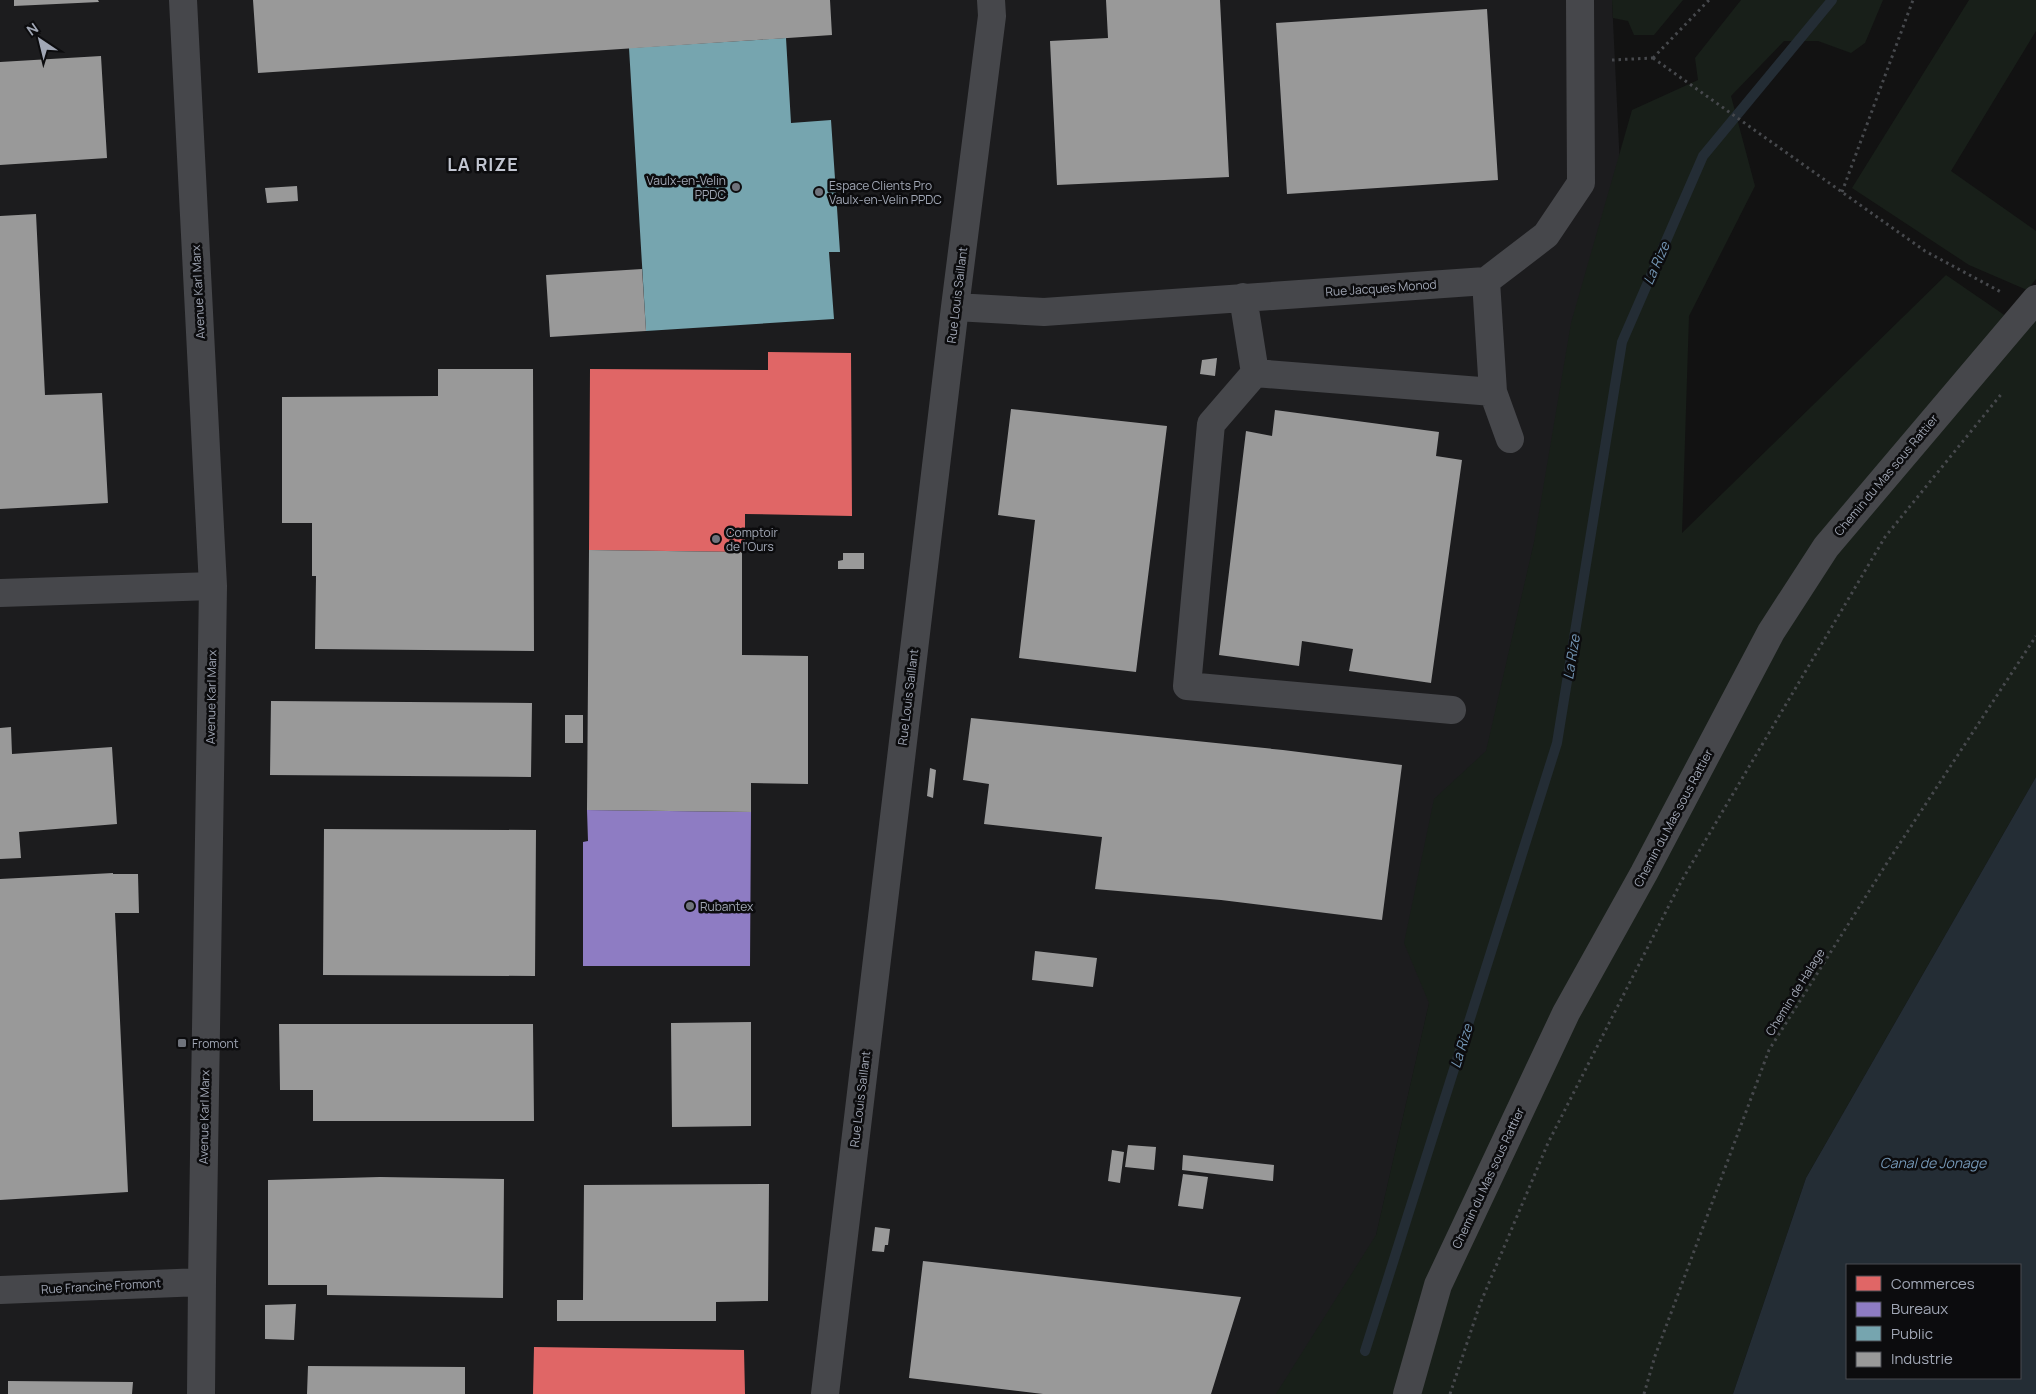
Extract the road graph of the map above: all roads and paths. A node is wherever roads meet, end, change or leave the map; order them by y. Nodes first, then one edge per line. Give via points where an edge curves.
1 (183, 0) edge
2 (991, 0) edge
3 (1580, 0) edge
4 (1709, 0) edge
5 (1913, 0) edge
6 (1654, 58) junction
7 (1582, 63) junction
8 (1842, 192) junction
9 (1486, 281) junction
10 (1243, 298) junction
11 (2034, 301) edge
12 (955, 307) junction
13 (1255, 372) junction
14 (2004, 390) dead end
15 (1493, 392) junction
16 (1510, 438) dead end
17 (213, 586) junction
18 (0, 593) edge
19 (2036, 636) edge
20 (1452, 710) dead end
21 (202, 1282) junction
22 (0, 1290) edge
23 (201, 1394) edge
24 (825, 1394) edge
25 (1407, 1394) edge
26 (1450, 1394) edge
27 (1644, 1394) edge

1 - 17 street, Avenue Karl Marx
2 - 12 street, Rue Louis Saillant via 992,16
3 - 7 street
4 - 6 path
5 - 8 path
6 - 7 path
6 - 8 path
7 - 9 street via 1581,183 1546,235
8 - 11 path via 1925,251 2004,294
9 - 10 street, Rue Jacques Monod
9 - 15 street
10 - 12 street, Rue Jacques Monod via 1044,312
10 - 13 street
11 - 25 street, Chemin du Mas sous Rattier via 1826,548 1771,632 1566,1013 1438,1285
12 - 24 street, Rue Louis Saillant
13 - 15 street
13 - 20 street via 1211,424 1186,686
14 - 26 path via 1885,537 1682,880 1548,1143 1480,1304
15 - 16 street
17 - 18 street
17 - 21 street, Avenue Karl Marx
19 - 27 path, Chemin de Halage via 1769,1050 1654,1356
21 - 22 street, Rue Francine Fromont
21 - 23 street, Avenue Karl Marx

